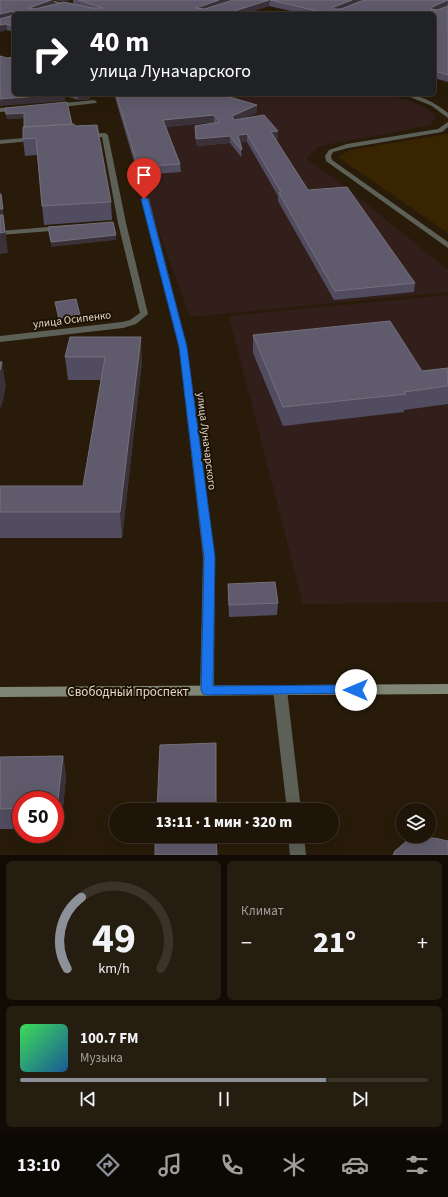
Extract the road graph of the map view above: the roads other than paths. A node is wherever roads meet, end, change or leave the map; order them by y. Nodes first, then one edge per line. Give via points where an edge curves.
1 (46, 0) edge
2 (71, 2) edge
3 (63, 4) junction
4 (78, 8) edge
5 (52, 9) edge
6 (414, 96) edge
7 (94, 102) dead end
8 (47, 106) edge
9 (24, 108) edge
10 (0, 110) edge
11 (448, 116) edge
12 (448, 124) edge
13 (81, 136) edge
14 (42, 139) edge
15 (0, 142) edge
16 (144, 199) dead end
17 (69, 228) edge
18 (0, 233) edge
19 (448, 246) edge
20 (0, 340) edge
21 (448, 689) edge
22 (207, 690) junction
23 (280, 690) junction
24 (0, 692) edge
25 (293, 803) edge
26 (297, 843) edge
27 (298, 855) edge

1 - 3 street
2 - 3 street
3 - 4 street
3 - 5 street
6 - 11 street via 434,105
7 - 8 street
9 - 10 street
12 - 19 street via 440,131 346,146 331,151 328,156 329,161
13 - 20 street, улица Осипенко via 105,135 119,224 144,314 123,325
14 - 15 street
16 - 22 street, улица Луначарского via 184,355 209,557
17 - 18 street
21 - 23 main road, Свободный проспект
22 - 23 main road, Свободный проспект
22 - 24 main road, Свободный проспект
23 - 25 street
26 - 27 street

